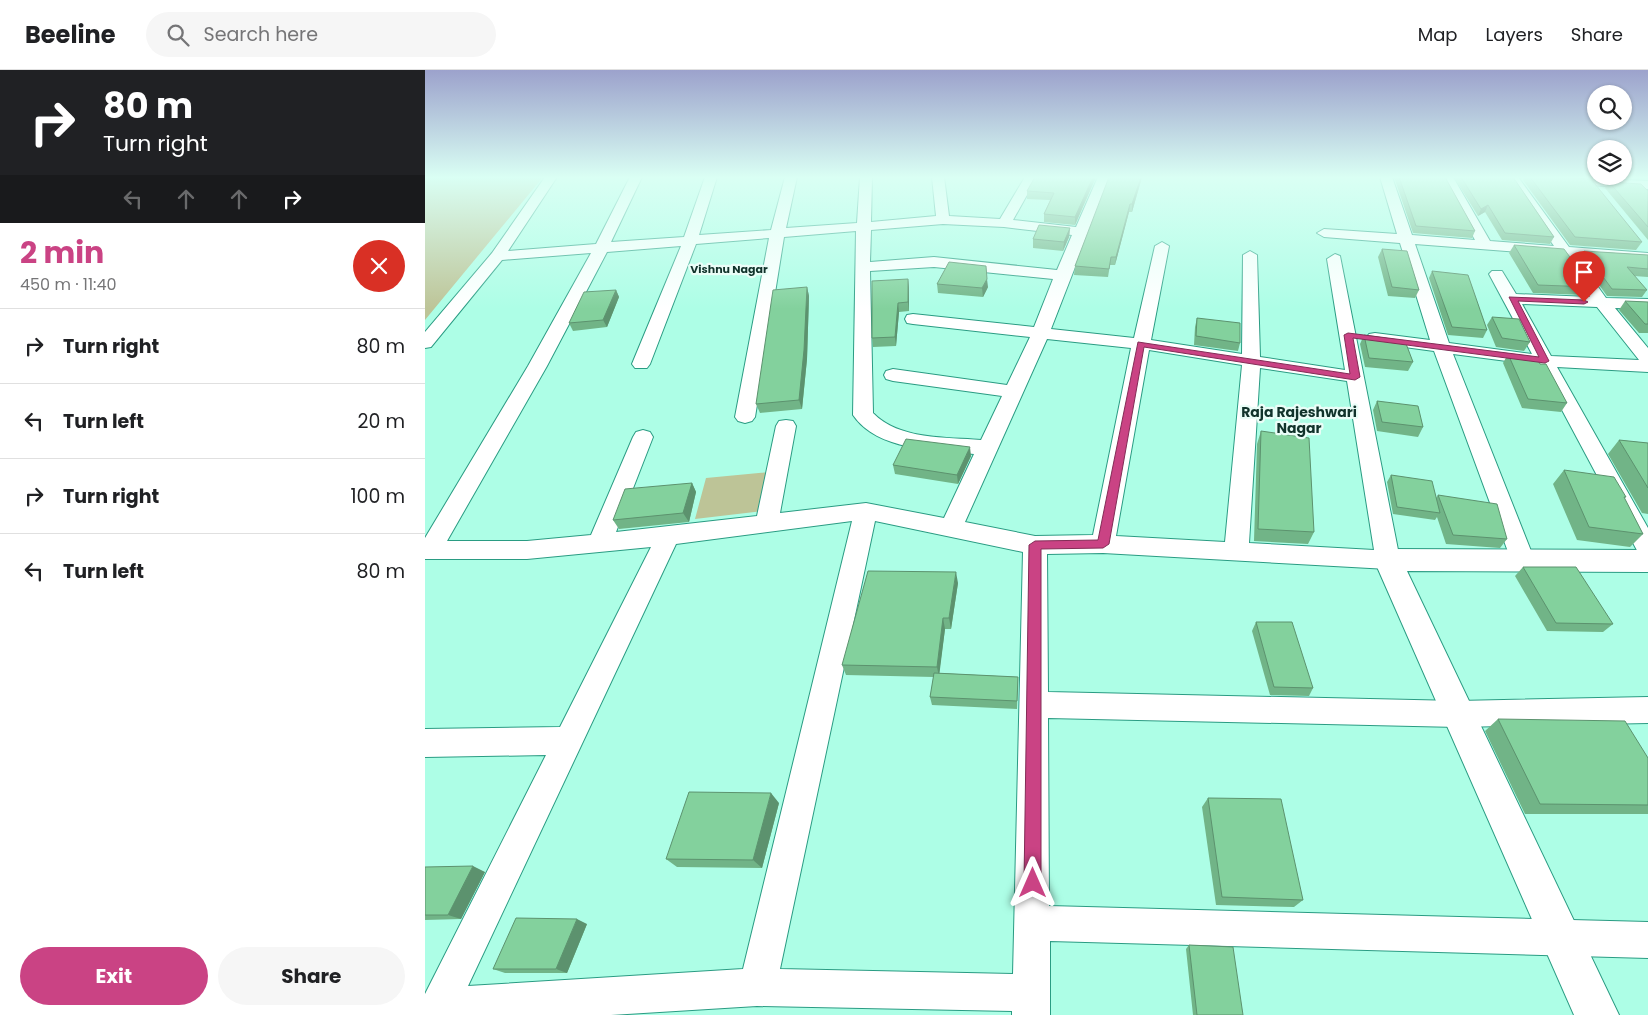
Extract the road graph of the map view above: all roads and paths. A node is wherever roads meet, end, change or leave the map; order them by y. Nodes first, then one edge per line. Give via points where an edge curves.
1 (521, 221) edge
2 (616, 221) edge
3 (697, 221) edge
4 (780, 221) edge
5 (863, 221) edge
6 (930, 221) edge
7 (965, 221) edge
8 (1086, 221) edge
9 (1400, 221) edge
10 (1472, 221) edge
11 (1544, 221) edge
12 (1003, 223) joint
13 (863, 227) junction
14 (1082, 232) junction
15 (1324, 233) dead end
16 (777, 235) junction
17 (1405, 239) junction
18 (690, 241) junction
19 (1485, 245) junction
20 (1162, 246) dead end
21 (603, 248) junction
22 (1565, 251) junction
23 (1646, 252) edge
24 (1250, 255) dead end
25 (497, 256) junction
26 (1335, 259) dead end
27 (862, 267) junction
28 (1497, 274) dead end
29 (1062, 275) junction
30 (1512, 299) junction
31 (1601, 303) junction
32 (1648, 304) edge
33 (913, 319) dead end
34 (1040, 334) junction
35 (1348, 335) junction
36 (425, 343) edge
37 (1141, 344) junction
38 (1441, 346) junction
39 (1648, 360) edge
40 (1545, 361) junction
41 (1251, 362) junction
42 (641, 364) dead end
43 (1648, 366) edge
44 (893, 375) dead end
45 (1355, 377) junction
46 (1013, 392) junction
47 (745, 417) dead end
48 (786, 426) dead end
49 (643, 437) dead end
50 (987, 448) junction
51 (866, 511) junction
52 (767, 523) junction
53 (951, 527) junction
54 (667, 536) junction
55 (600, 542) junction
56 (1103, 544) junction
57 (1035, 545) junction
58 (427, 550) edge
59 (1648, 550) edge
60 (1236, 553) junction
61 (1388, 560) junction
62 (1523, 561) junction
63 (1648, 561) edge
64 (1034, 705) junction
65 (1648, 710) edge
66 (1458, 714) junction
67 (566, 741) junction
68 (425, 743) edge
69 (1032, 923) junction
70 (1560, 939) junction
71 (1648, 940) edge
72 (757, 987) junction
73 (1031, 1004) edge
74 (437, 1011) edge
75 (1597, 1015) edge

1 - 25 street
2 - 21 street
3 - 18 street
4 - 16 street
5 - 13 street
6 - 13 street
7 - 12 street
8 - 14 street
9 - 17 street
10 - 19 street
11 - 22 street
12 - 14 street
13 - 16 street
13 - 27 street
14 - 29 street
15 - 17 street
16 - 18 street
16 - 47 street
17 - 19 street
17 - 38 street
18 - 21 street
18 - 42 street
19 - 22 street
20 - 37 street
21 - 25 street
21 - 58 street via 504,424
22 - 23 street
22 - 31 street
24 - 41 street
25 - 36 street
26 - 35 street
27 - 29 street via 934,262
27 - 50 street via 862,407 868,423 894,435
28 - 30 street
29 - 34 street
30 - 31 street
30 - 40 street
31 - 32 street
31 - 39 street
33 - 34 street
34 - 37 street
34 - 46 street
35 - 38 street
35 - 45 street
37 - 41 street
37 - 56 street
38 - 40 street
38 - 62 street
40 - 43 street
40 - 59 street
41 - 45 street
41 - 60 street
44 - 46 street
45 - 61 street
46 - 50 street
48 - 52 street
49 - 55 street
50 - 53 street
51 - 52 street
51 - 53 street
51 - 72 street
52 - 54 street
53 - 57 street
54 - 55 street
54 - 67 street
55 - 58 street via 527,550
56 - 57 street
56 - 60 street
57 - 64 street
60 - 61 street
61 - 62 street
61 - 66 street
62 - 63 street
64 - 66 street
64 - 69 street
65 - 66 street
66 - 70 street
67 - 68 street
67 - 74 street
69 - 70 street
69 - 73 street
70 - 71 street
70 - 75 street
72 - 73 street
72 - 74 street

